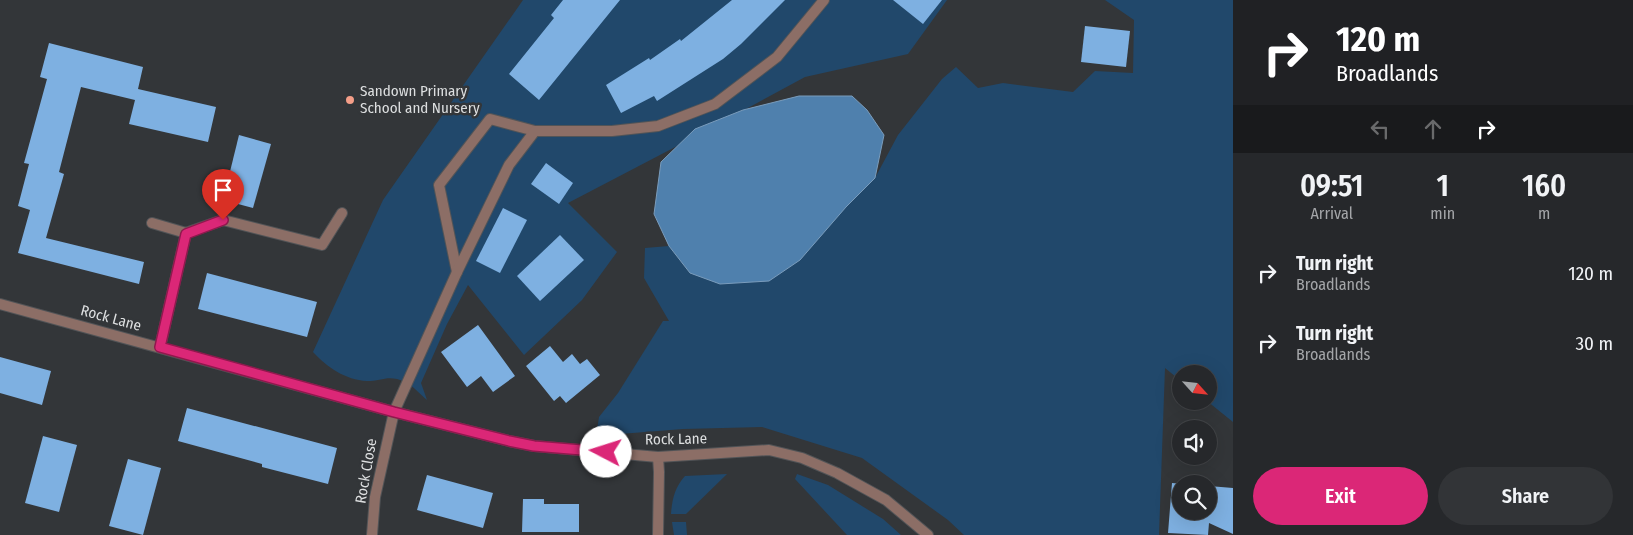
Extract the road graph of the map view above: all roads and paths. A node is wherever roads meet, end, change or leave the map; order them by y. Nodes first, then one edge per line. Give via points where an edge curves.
1 (824, 0) edge
2 (535, 131) junction
3 (342, 213) dead end
4 (152, 223) dead end
5 (186, 234) junction
6 (457, 272) junction
7 (0, 304) edge
8 (160, 347) junction
9 (394, 412) junction
10 (658, 457) junction
11 (372, 535) edge
12 (658, 535) edge
13 (928, 535) edge

1 - 2 street via 777,57 715,104 658,126 612,131
2 - 6 street, Rock Close via 509,165
2 - 6 street via 490,119 439,186
3 - 5 street via 322,245 223,220
4 - 5 street
5 - 8 street
6 - 9 street, Rock Close
7 - 8 street, Rock Lane
8 - 9 street, Rock Lane
9 - 10 street, Rock Lane via 534,446
9 - 11 street, Rock Close via 375,497
10 - 12 street
10 - 13 street, Rock Lane via 769,450 802,458 886,500

